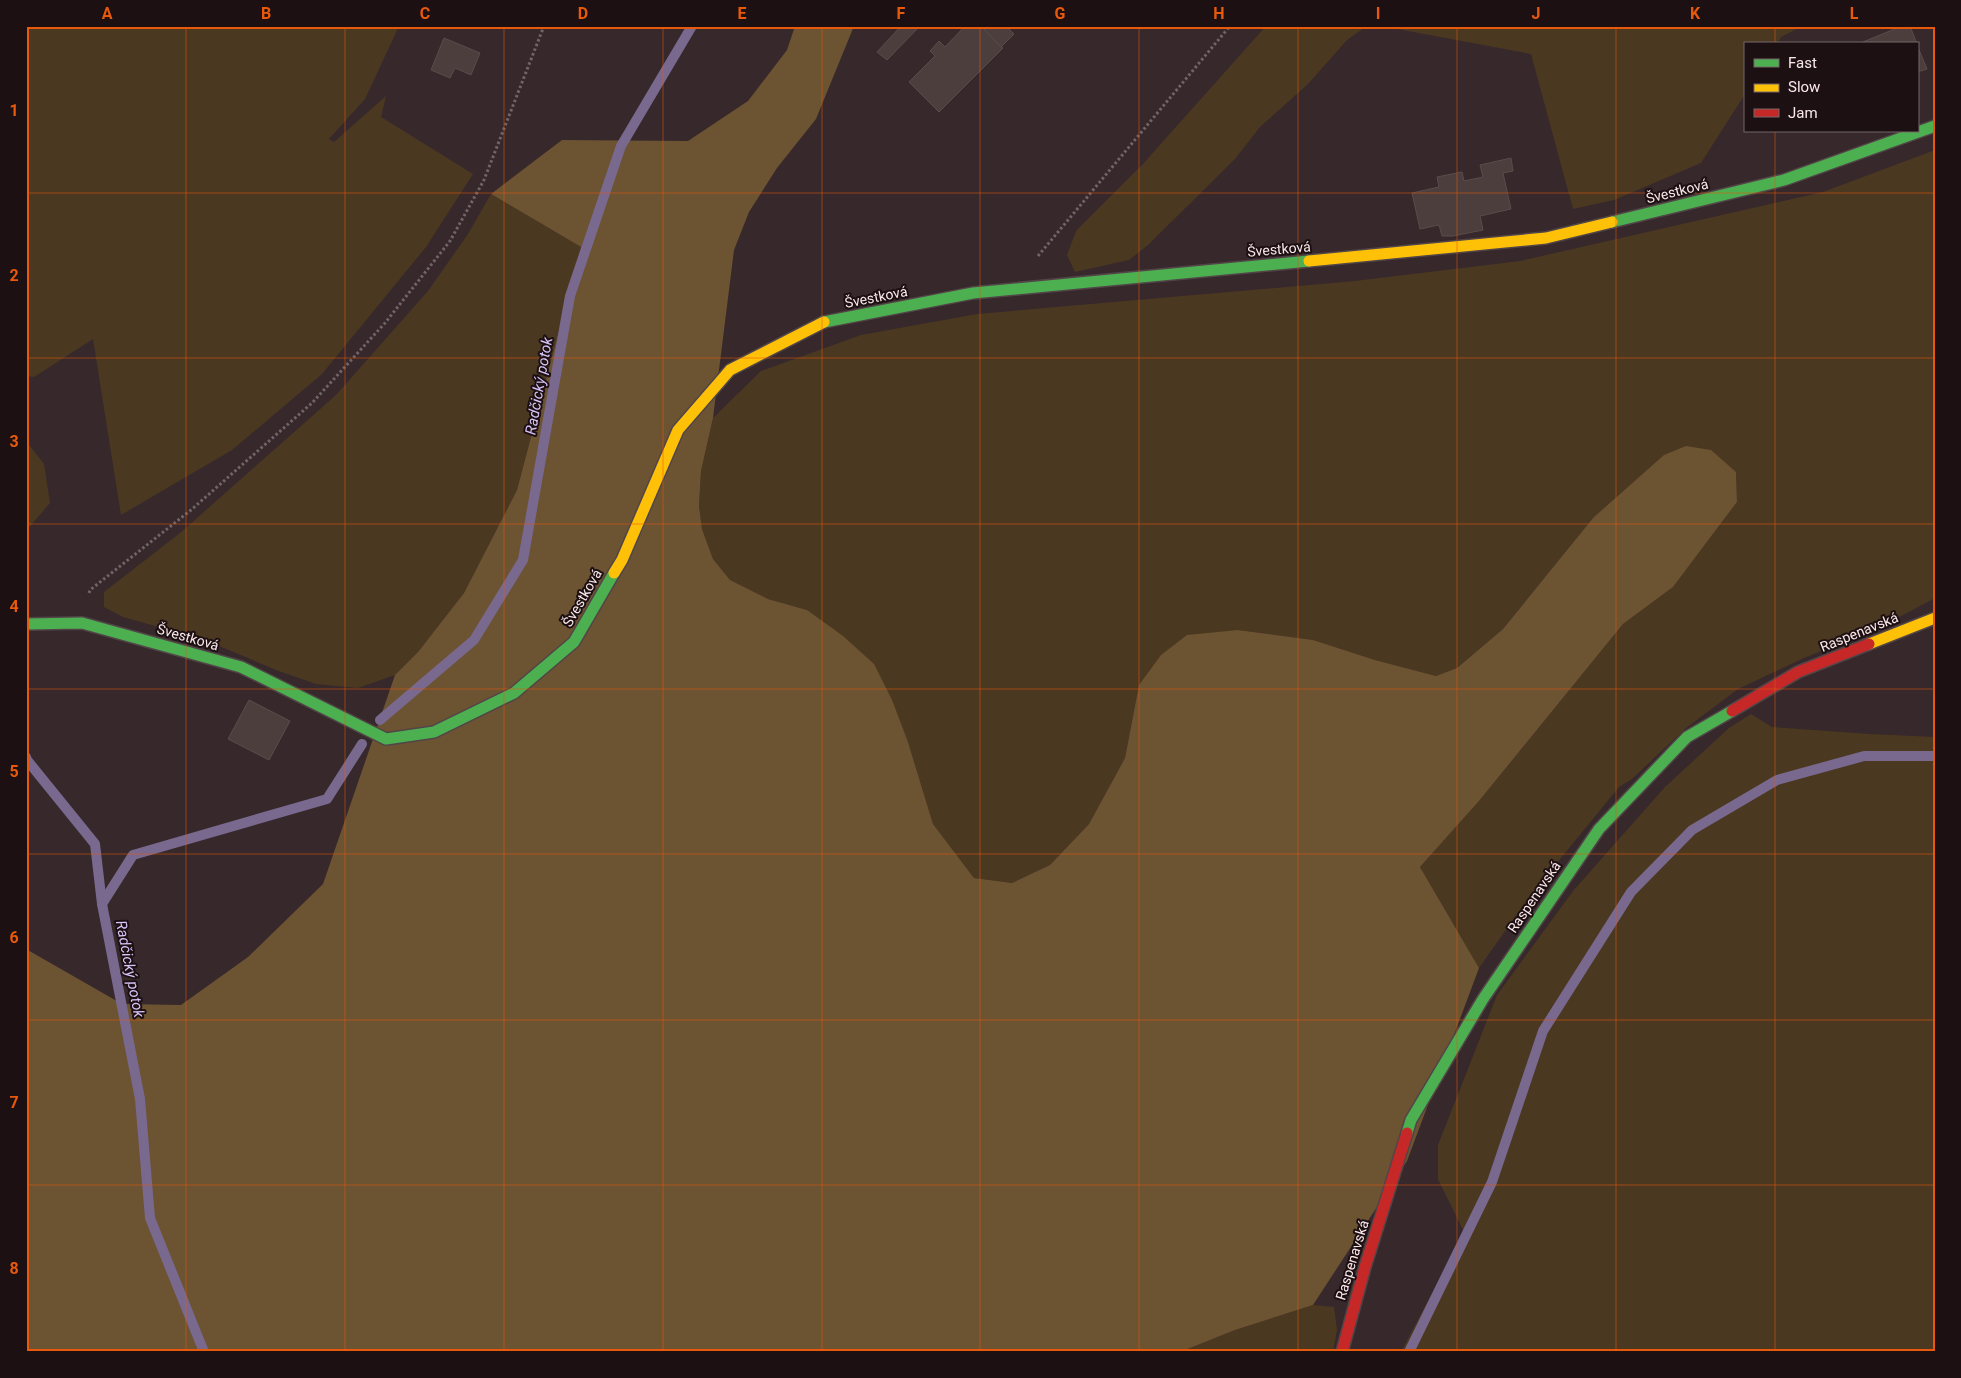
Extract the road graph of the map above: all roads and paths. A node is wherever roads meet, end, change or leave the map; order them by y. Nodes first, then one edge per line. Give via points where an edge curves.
1 (544, 26) edge
2 (1230, 26) edge
3 (1935, 126) edge
4 (1036, 259) dead end
5 (1935, 618) edge
6 (82, 623) junction
7 (26, 624) edge
8 (1342, 1352) edge

1 - 6 path via 484,180 450,241 385,323 312,403 191,510 90,590
2 - 4 path
3 - 6 street, Švestková via 1784,180 1546,238 973,293 823,322 730,370 678,430 622,560 574,642 514,693 434,732 386,740 241,667
5 - 8 street, Raspenavská via 1798,672 1687,737 1599,829 1484,999 1412,1120 1365,1267
6 - 7 street, Švestková

